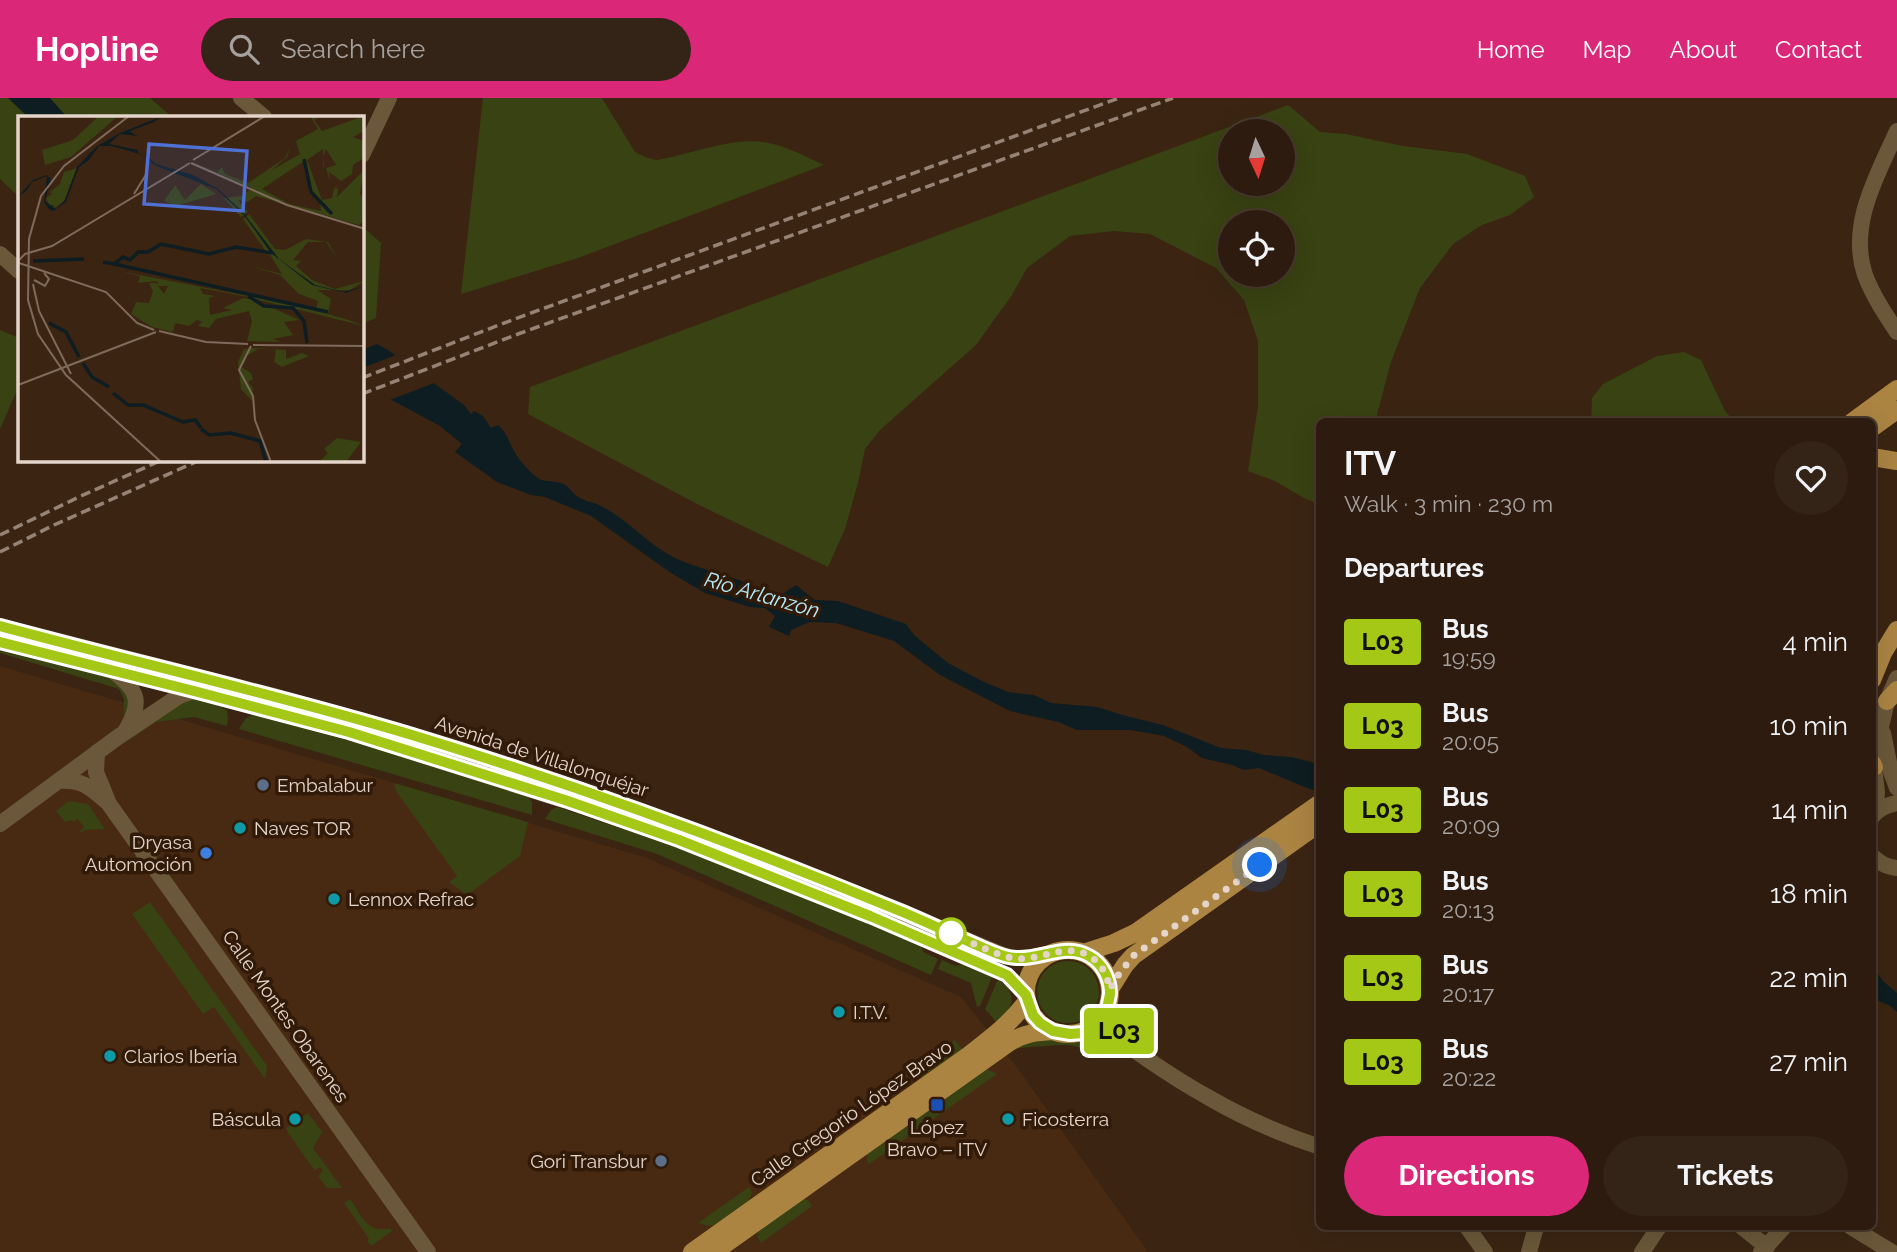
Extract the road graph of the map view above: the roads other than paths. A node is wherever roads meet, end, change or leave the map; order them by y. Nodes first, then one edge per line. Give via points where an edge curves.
1 (241, 98) edge
2 (389, 98) edge
3 (263, 116) edge
4 (1897, 131) edge
5 (364, 151) edge
6 (0, 254) edge
7 (18, 270) edge
8 (1897, 332) edge
9 (1897, 389) edge
10 (1897, 410) edge
11 (1857, 418) edge
12 (1876, 425) edge
13 (1876, 458) edge
14 (1897, 461) edge
15 (0, 626) edge
16 (1897, 630) edge
17 (0, 642) edge
18 (113, 670) junction
19 (1876, 670) edge
20 (1897, 678) edge
21 (194, 691) junction
22 (1892, 696) edge
23 (1881, 727) junction
24 (124, 732) junction
25 (1876, 751) edge
26 (97, 752) junction
27 (58, 781) junction
28 (1897, 788) edge
29 (1897, 803) edge
30 (109, 804) junction
31 (1316, 806) edge
32 (1876, 814) edge
33 (0, 824) edge
34 (1316, 826) edge
35 (1876, 860) edge
36 (1897, 868) edge
37 (1057, 951) junction
38 (1083, 953) junction
39 (1109, 997) junction
40 (1026, 998) junction
41 (1053, 1031) junction
42 (1079, 1032) junction
43 (1127, 1044) junction
44 (1316, 1145) edge
45 (1469, 1230) edge
46 (1535, 1230) edge
47 (1656, 1230) edge
48 (1745, 1230) edge
49 (1781, 1230) edge
50 (1856, 1230) edge
51 (1764, 1250) edge
52 (428, 1252) edge
53 (692, 1252) edge
54 (714, 1252) edge
55 (1485, 1252) edge
56 (1529, 1252) edge
57 (1642, 1252) edge
58 (1892, 1252) edge

1 - 3 street
2 - 5 street
4 - 8 street via 1873,184 1860,236 1868,282
6 - 7 street
9 - 11 main road
10 - 12 main road
13 - 14 main road
15 - 37 street, Avenida de Villalonquéjar via 350,717 552,780 683,825 1005,956 1025,958
16 - 19 main road
17 - 18 street, Avenida de Villalonquéjar
18 - 21 street, Avenida de Villalonquéjar
18 - 24 street via 135,698 134,715
20 - 22 street
21 - 24 street
21 - 40 street, Avenida de Villalonquéjar via 400,748 679,840 999,971 1012,979
22 - 23 street
23 - 25 street
23 - 28 street
24 - 26 street
26 - 27 street
26 - 30 street, Calle Montes Obarenes via 96,772
27 - 30 street, Calle Montes Obarenes via 84,784
27 - 33 street
29 - 32 street
30 - 52 street, Calle Montes Obarenes
31 - 38 main road via 1135,933
34 - 39 main road via 1133,956
35 - 36 street
37 - 38 main road
37 - 40 main road via 1036,964
38 - 39 main road via 1100,965 1108,980
39 - 42 main road via 1105,1012 1094,1025
39 - 43 street via 1115,1024
40 - 41 main road via 1033,1015
40 - 53 main road, Calle Gregorio López Bravo via 1007,1025 970,1055
41 - 42 main road
41 - 54 main road, Calle Gregorio López Bravo via 1021,1035 1010,1042
42 - 43 street via 1096,1032
43 - 44 street via 1208,1097
45 - 55 street
46 - 56 street
47 - 57 street
48 - 51 street
49 - 51 street
50 - 58 street

